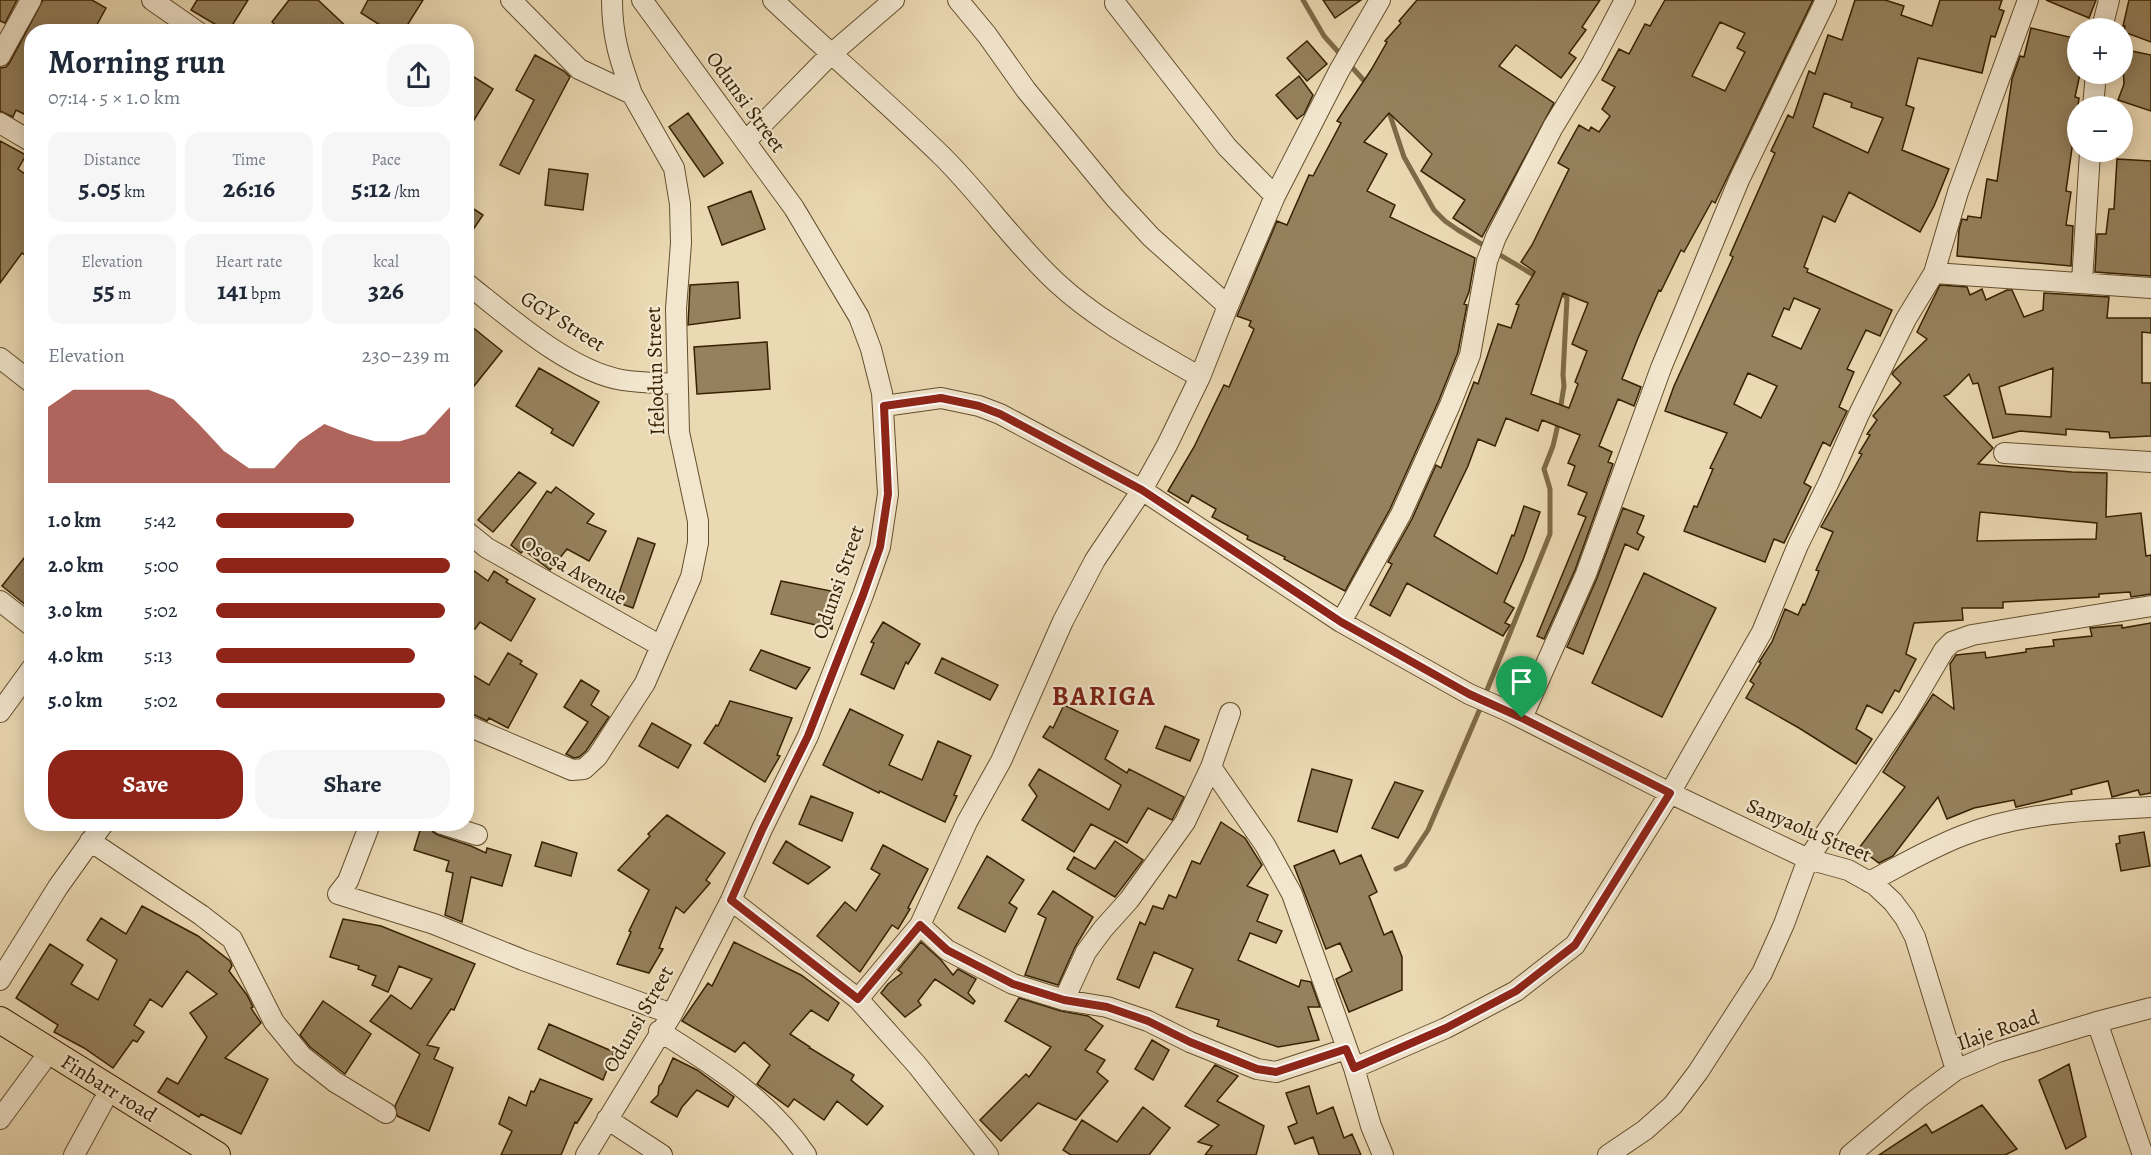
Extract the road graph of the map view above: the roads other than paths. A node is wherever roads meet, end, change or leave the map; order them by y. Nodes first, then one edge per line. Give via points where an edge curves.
1 (31, 0) edge
2 (152, 0) edge
3 (511, 0) edge
4 (612, 0) edge
5 (642, 0) edge
6 (773, 0) edge
7 (894, 0) edge
8 (958, 0) edge
9 (1380, 0) edge
10 (1625, 0) edge
11 (1826, 0) edge
12 (2028, 0) edge
13 (2109, 0) edge
14 (1115, 3) dead end
15 (2104, 18) edge
16 (186, 24) edge
17 (831, 55) junction
18 (0, 56) edge
19 (632, 94) junction
20 (0, 123) edge
21 (24, 137) edge
22 (746, 141) junction
23 (2089, 162) edge
24 (1275, 196) junction
25 (1934, 273) junction
26 (2082, 282) junction
27 (2151, 288) edge
28 (474, 289) edge
29 (1228, 306) junction
30 (0, 358) edge
31 (24, 377) edge
32 (1200, 377) junction
33 (677, 384) junction
34 (884, 406) junction
35 (2004, 453) dead end
36 (2151, 462) edge
37 (1142, 490) junction
38 (474, 538) edge
39 (0, 602) edge
40 (2151, 606) edge
41 (24, 620) edge
42 (1341, 622) junction
43 (661, 646) junction
44 (24, 679) edge
45 (0, 712) edge
46 (1230, 713) dead end
47 (1515, 715) junction
48 (474, 728) edge
49 (1211, 767) junction
50 (1670, 793) junction
51 (2151, 807) edge
52 (98, 831) edge
53 (367, 831) edge
54 (464, 831) edge
55 (477, 835) dead end
56 (90, 841) junction
57 (1808, 859) junction
58 (1869, 882) junction
59 (731, 900) junction
60 (920, 925) junction
61 (0, 980) edge
62 (858, 999) junction
63 (1064, 1000) junction
64 (2151, 1008) edge
65 (672, 1014) junction
66 (0, 1020) edge
67 (2097, 1022) junction
68 (659, 1031) junction
69 (0, 1038) edge
70 (1346, 1049) junction
71 (42, 1062) junction
72 (1354, 1068) junction
73 (1956, 1070) junction
74 (103, 1102) junction
75 (386, 1113) dead end
76 (0, 1119) edge
77 (607, 1119) junction
78 (1857, 1153) edge
79 (74, 1155) edge
80 (184, 1155) edge
81 (217, 1155) edge
82 (586, 1155) edge
83 (662, 1155) edge
84 (806, 1155) edge
85 (988, 1155) edge
86 (1383, 1155) edge
87 (1608, 1155) edge
88 (2143, 1155) edge

1 - 18 street
2 - 16 street
3 - 19 street via 579,69
4 - 19 street, Ifelodun Street via 612,27
5 - 22 street, Odunsi Street
6 - 17 street
7 - 17 street
8 - 29 street via 1115,198 1151,237
9 - 24 street
10 - 42 street via 1547,137 1496,237 1487,261 1470,355 1454,395 1401,514
11 - 47 street via 1739,180 1661,368 1586,574
12 - 25 street via 1958,192
13 - 15 street
14 - 24 street via 1227,147
17 - 22 street
17 - 32 street via 955,169 1056,282 1102,319
19 - 33 street, Ifelodun Street via 674,168 680,204
20 - 21 street
22 - 34 street, Odunsi Street via 794,208 859,316
23 - 26 street
24 - 29 street
25 - 26 street
25 - 50 street via 1906,319 1859,414 1762,632
26 - 27 street
28 - 33 street, GGY Street via 527,331 590,369 621,380
29 - 32 street
30 - 31 street
32 - 37 street
33 - 43 street, Ifelodun Street via 679,432 698,521 698,543 691,577
34 - 37 street, Sanyaolu Street via 941,398 979,406
34 - 59 street, Odunsi Street via 888,494 880,547 808,736
35 - 36 street
37 - 42 street, Sanyaolu Street
37 - 60 street via 1095,560 1063,621 1001,761 967,822
38 - 43 street, Ososa Avenue
39 - 41 street
40 - 57 street via 1972,635 1952,642
42 - 47 street, Sanyaolu Street via 1469,694
43 - 48 street, Ifelodun Street via 645,683 597,757 584,769 572,770
44 - 45 street
46 - 49 street
47 - 50 street, Sanyaolu Street
49 - 63 street via 1185,822 1086,952
49 - 70 street via 1265,845 1292,894
50 - 57 street, Sanyaolu Street
50 - 72 street via 1575,945 1516,991 1446,1028
51 - 58 street via 2066,812 2016,820 1964,835
52 - 56 street
53 - 65 street via 348,881 338,894 434,924
54 - 55 street
56 - 61 street
56 - 75 street via 232,939 274,1022 302,1056
57 - 58 street, Sanyaolu Street via 1848,870
57 - 87 street via 1762,973 1698,1072 1666,1111
58 - 73 street, Sanyaolu Street via 1893,902 1914,937
59 - 62 street
59 - 65 street, Odunsi Street
60 - 62 street
60 - 63 street via 947,950 977,966 1013,984
62 - 85 street via 917,1065
63 - 70 street via 1107,1007 1148,1021 1257,1069 1276,1072
64 - 67 street, Ilaje Road
65 - 68 street, Odunsi Street
66 - 81 main road, Finbarr road
67 - 73 street, Ilaje Road via 1998,1052
67 - 88 street
68 - 77 street, Odunsi Street
68 - 84 street via 716,1066 756,1097
69 - 71 main road, Finbarr road
70 - 72 street
71 - 74 main road, Finbarr road
71 - 76 street
72 - 86 street
73 - 78 street, Ilaje Road
74 - 79 street
74 - 80 main road, Finbarr road
77 - 82 street, Odunsi Street
77 - 83 street

